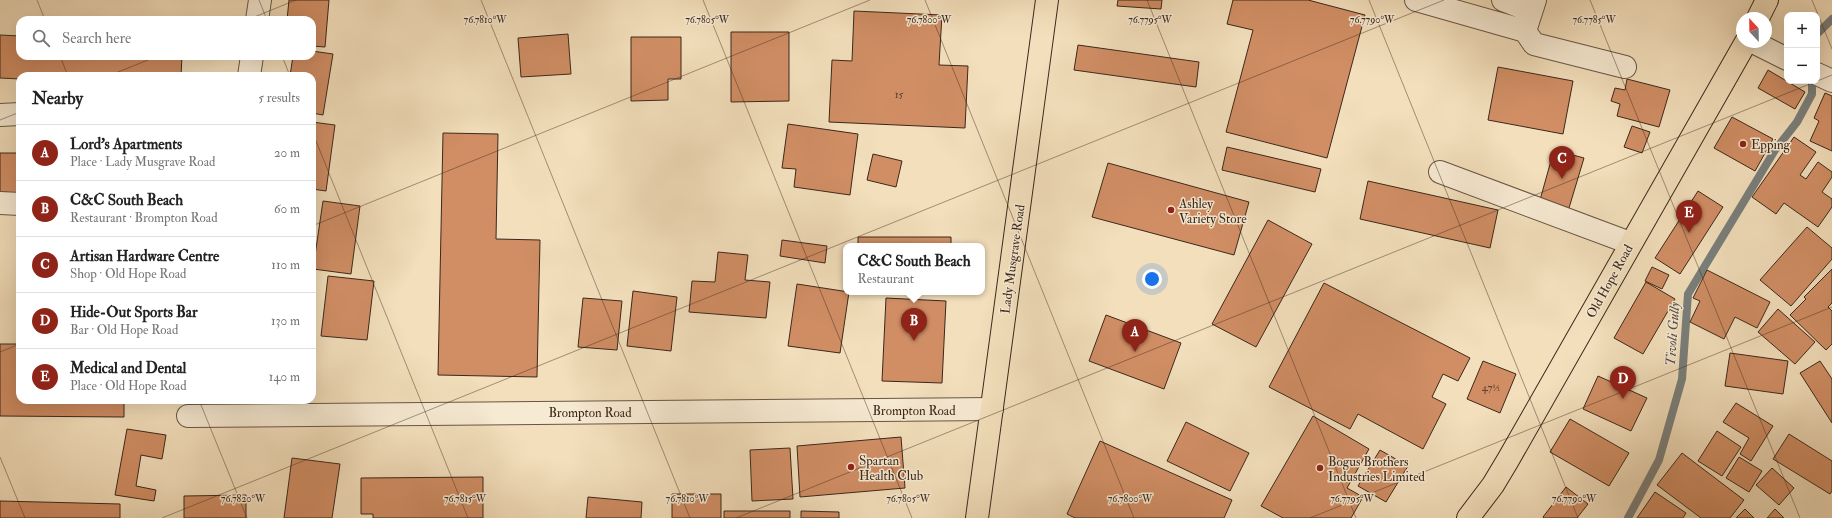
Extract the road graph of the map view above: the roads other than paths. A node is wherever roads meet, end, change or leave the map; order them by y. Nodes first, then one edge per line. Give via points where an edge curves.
1 (260, 0) edge
2 (1047, 0) edge
3 (1416, 0) edge
4 (1503, 0) edge
5 (1767, 0) edge
6 (1761, 12) edge
7 (1530, 14) edge
8 (258, 16) edge
9 (1743, 48) edge
10 (1765, 48) edge
11 (1784, 58) edge
12 (251, 60) edge
13 (1625, 67) dead end
14 (250, 72) edge
15 (1820, 75) edge
16 (1832, 81) edge
17 (16, 114) edge
18 (0, 115) edge
19 (1440, 172) dead end
20 (0, 203) edge
21 (16, 204) edge
22 (1630, 243) junction
23 (261, 407) edge
24 (992, 409) junction
25 (188, 416) dead end
26 (977, 518) edge
27 (1468, 518) edge

1 - 8 street
2 - 24 main road, Lady Musgrave Road
3 - 7 street
4 - 7 street
5 - 6 main road
7 - 13 street via 1534,44
9 - 22 main road, Old Hope Road
10 - 11 street
12 - 14 street
15 - 16 street
17 - 18 street
19 - 22 street
20 - 21 street
22 - 27 main road, Old Hope Road via 1508,460
23 - 24 street, Brompton Road
23 - 25 street, Brompton Road
24 - 26 main road, Lady Musgrave Road

